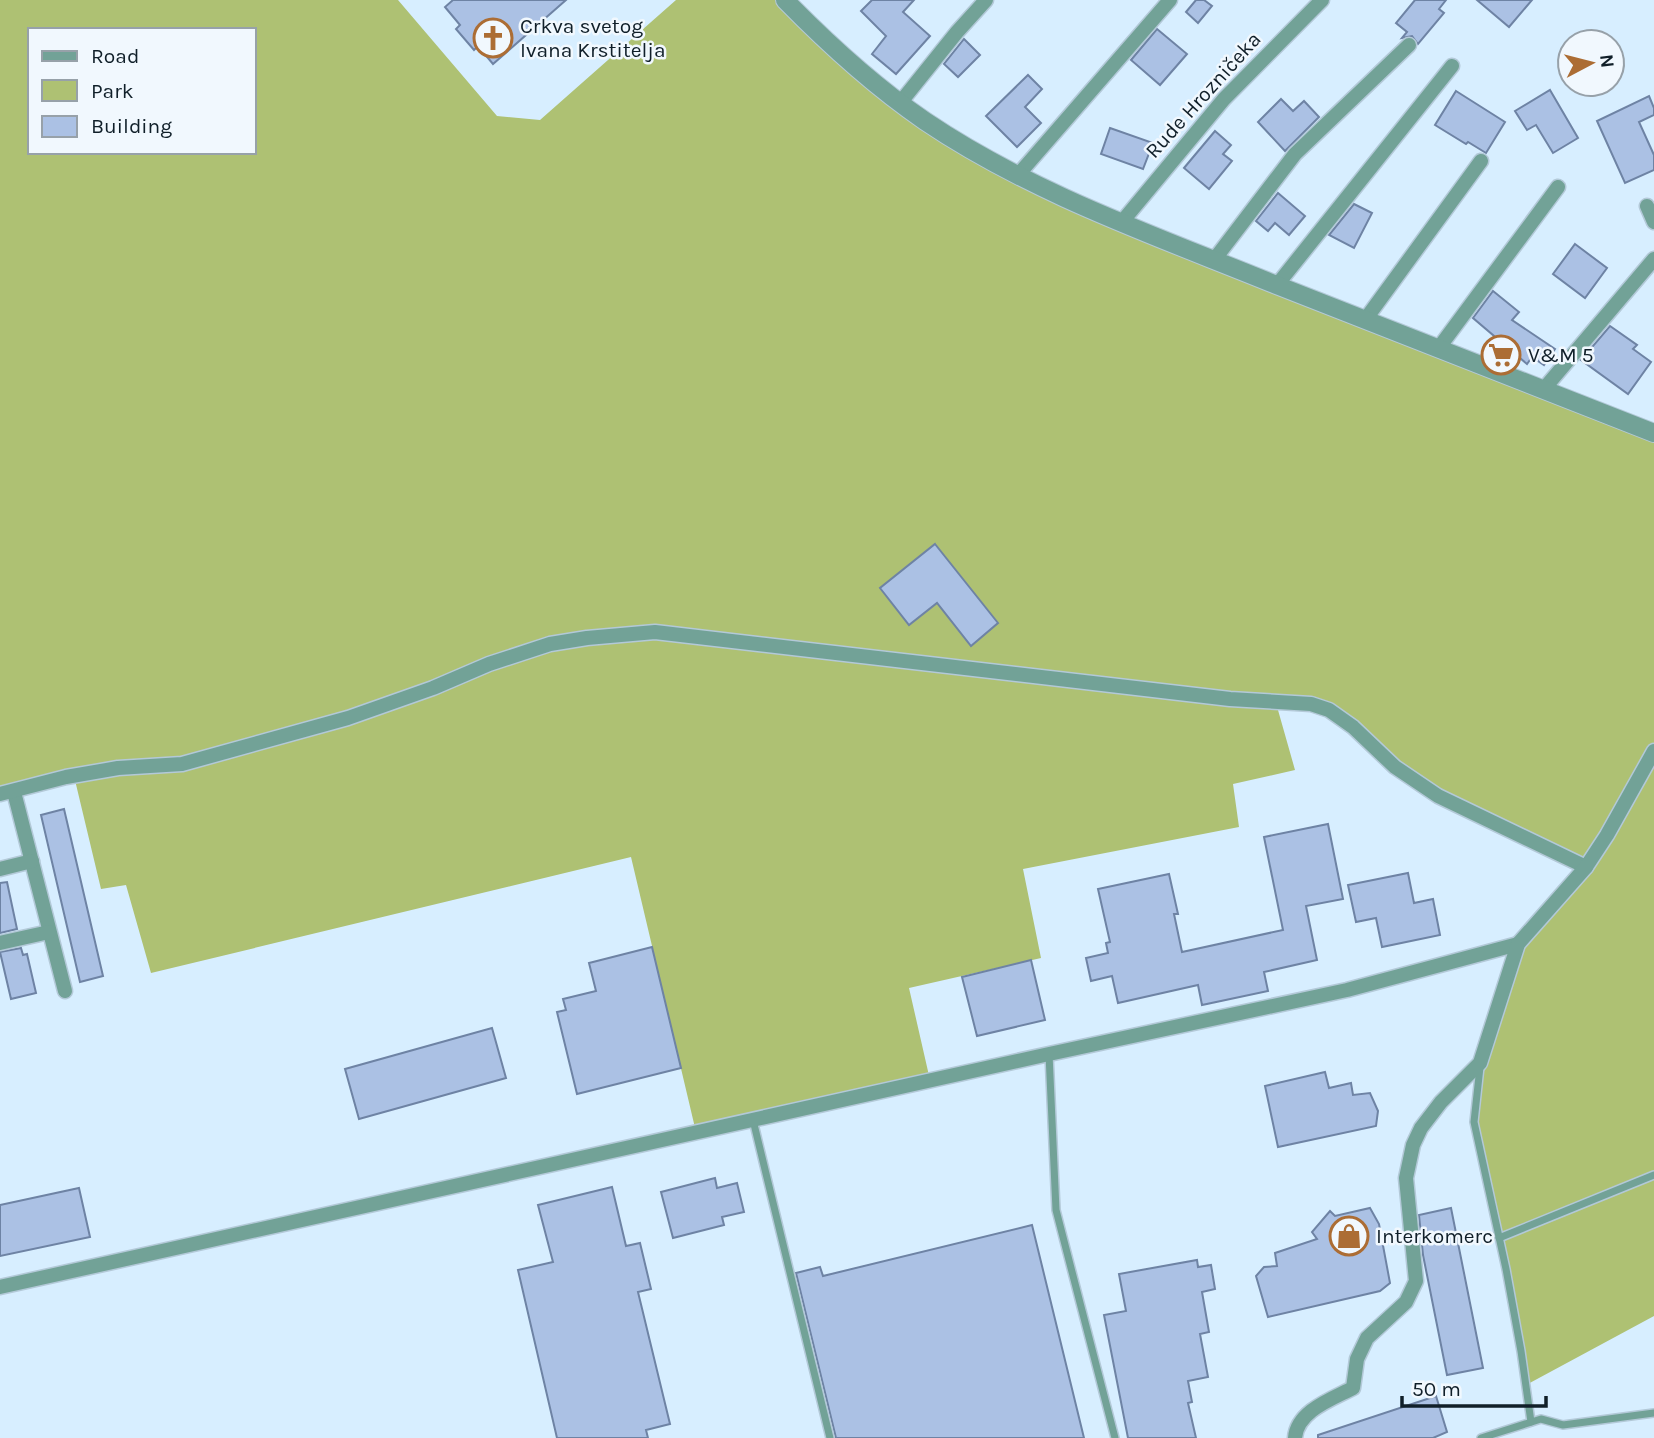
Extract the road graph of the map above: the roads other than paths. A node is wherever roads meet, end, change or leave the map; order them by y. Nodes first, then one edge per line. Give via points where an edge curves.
1 (785, 0) edge
2 (986, 0) edge
3 (1170, 0) edge
4 (1322, 0) edge
5 (1409, 45) dead end
6 (1451, 66) dead end
7 (900, 103) junction
8 (1481, 161) dead end
9 (1018, 175) junction
10 (1558, 187) dead end
11 (1647, 206) dead end
12 (1654, 222) edge
13 (1121, 223) junction
14 (1654, 259) edge
15 (1214, 260) junction
16 (1277, 285) junction
17 (1365, 320) junction
18 (1438, 349) junction
19 (1543, 390) junction
20 (1654, 433) edge
21 (1654, 751) edge
22 (7, 793) edge
23 (32, 861) junction
24 (1586, 867) junction
25 (0, 869) edge
26 (49, 932) junction
27 (0, 943) edge
28 (1518, 944) junction
29 (65, 991) dead end
30 (1049, 1054) junction
31 (1480, 1063) junction
32 (752, 1120) junction
33 (1654, 1175) edge
34 (1499, 1238) junction
35 (0, 1287) edge
36 (1654, 1413) edge
37 (1531, 1422) junction
38 (830, 1438) edge
39 (1115, 1438) edge
40 (1295, 1438) edge
41 (1481, 1438) edge

1 - 7 street
2 - 7 street
3 - 9 street
4 - 13 street, Rude Hrozničeka via 1224,99
5 - 15 street via 1295,153
6 - 16 street
7 - 9 street
8 - 17 street
9 - 13 street
10 - 18 street
11 - 12 street
13 - 15 street
14 - 19 street
15 - 16 street
16 - 17 street
17 - 18 street
18 - 19 street
19 - 20 street
21 - 24 street
22 - 23 street
22 - 24 street via 118,768 181,764 348,718 550,644 655,632 1230,699 1311,704 1353,727 1395,767 1438,796
23 - 25 street
23 - 26 street
24 - 28 street
26 - 27 street
26 - 29 street
28 - 30 street via 1347,990
28 - 31 street
30 - 32 street
30 - 39 lane via 1056,1210
31 - 34 lane via 1474,1122
31 - 40 street via 1441,1102 1412,1145 1406,1178 1416,1280 1406,1302 1367,1338 1357,1359 1353,1388 1306,1415
32 - 35 street
32 - 38 lane
33 - 34 lane
34 - 37 lane
36 - 37 lane via 1591,1423
37 - 41 lane

